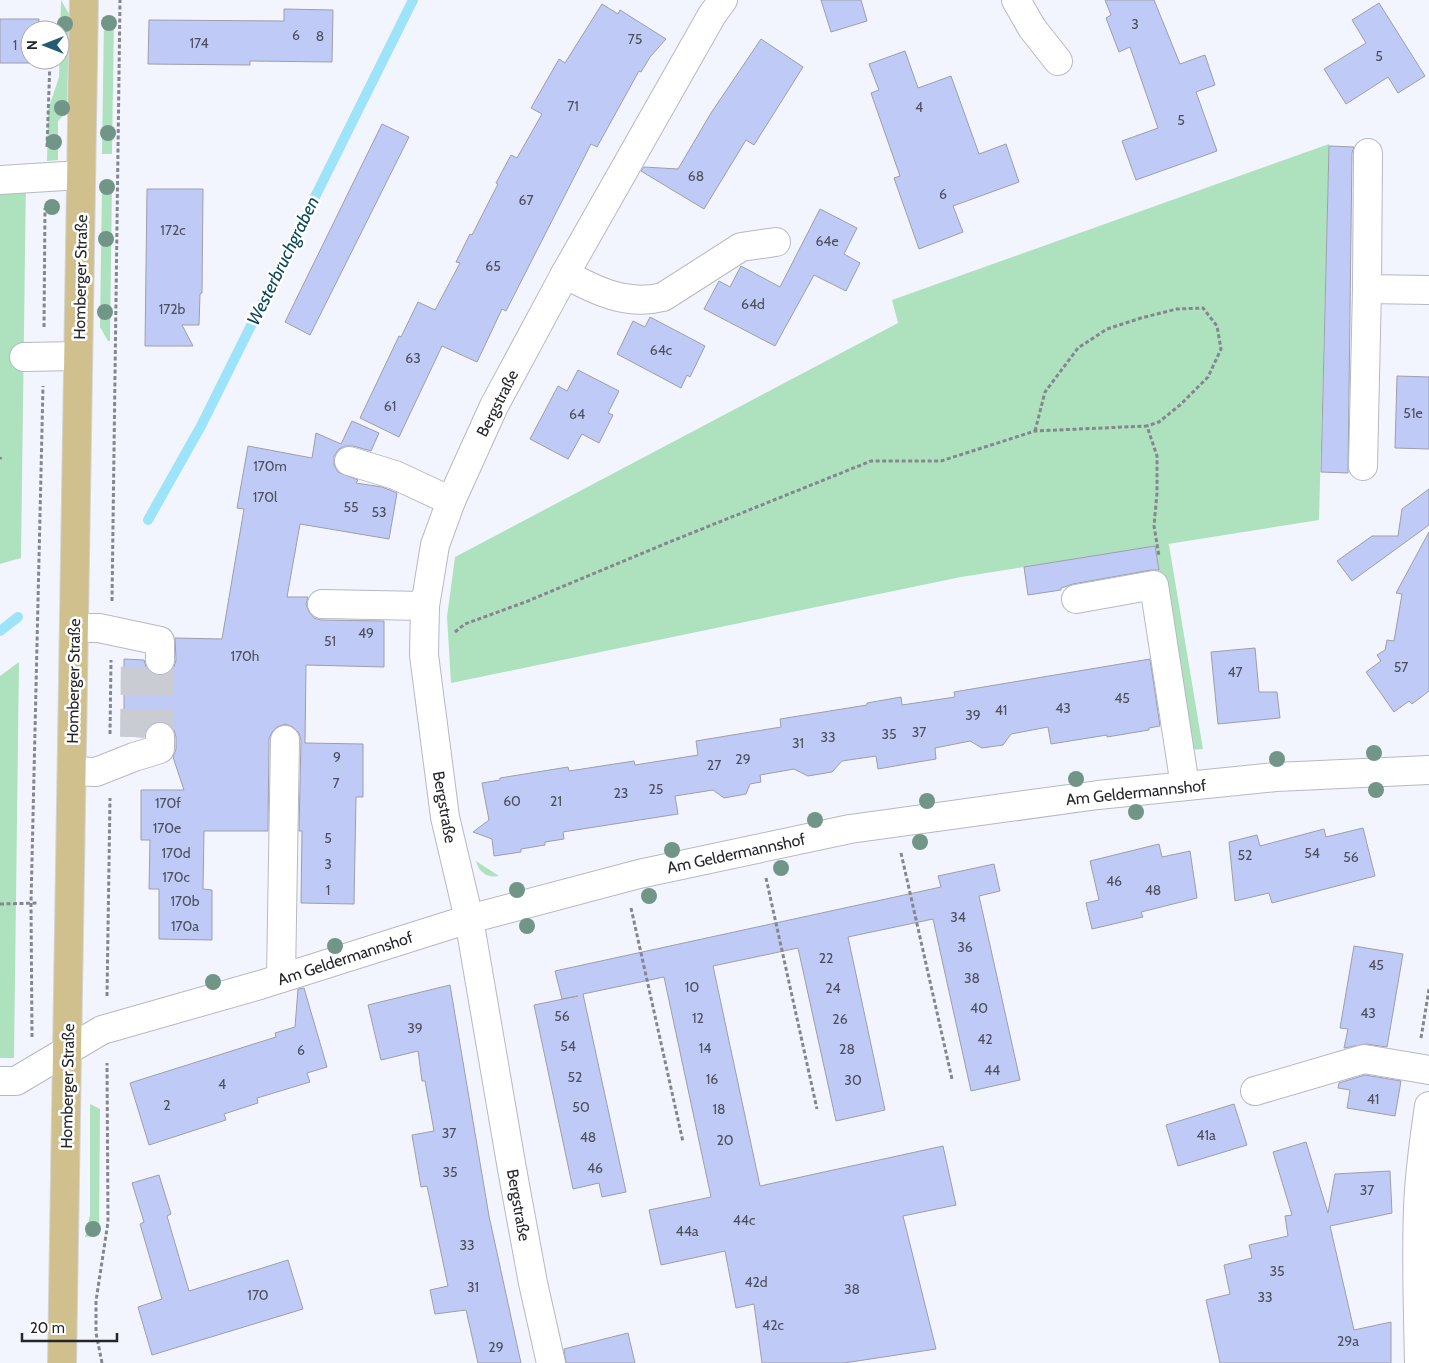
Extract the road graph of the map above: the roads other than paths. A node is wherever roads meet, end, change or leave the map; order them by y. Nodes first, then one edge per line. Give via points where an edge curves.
1 (84, 0) edge
2 (723, 0) edge
3 (1016, 0) edge
4 (1058, 61) dead end
5 (1368, 153) dead end
6 (81, 175) junction
7 (0, 180) edge
8 (776, 242) dead end
9 (565, 274) junction
10 (1367, 289) junction
11 (1429, 290) edge
12 (78, 356) junction
13 (34, 357) road end
14 (348, 461) dead end
15 (1364, 466) dead end
16 (451, 501) junction
17 (1076, 598) dead end
18 (322, 604) dead end
19 (425, 606) junction
20 (74, 628) junction
21 (135, 646) road end
22 (285, 740) dead end
23 (135, 749) road end
24 (1429, 770) edge
25 (72, 771) junction
26 (1185, 786) junction
27 (468, 919) junction
28 (281, 978) junction
29 (67, 1051) junction
30 (1429, 1070) edge
31 (0, 1081) edge
32 (1255, 1091) dead end
33 (1429, 1106) edge
34 (62, 1363) edge
35 (551, 1363) edge
36 (1419, 1363) edge

1 - 6 main road, Homberger Straße
2 - 9 street, Bergstraße
3 - 4 street via 1032,28
5 - 10 street
6 - 7 street
6 - 12 main road, Homberger Straße
8 - 9 street via 741,247 663,297 648,301 631,301 589,287
9 - 16 street, Bergstraße via 494,406
10 - 11 street
10 - 15 street
12 - 13 street
12 - 20 main road, Homberger Straße
14 - 16 street via 394,475
16 - 19 street, Bergstraße via 435,545
17 - 26 street via 1154,585
18 - 19 street
19 - 27 street, Bergstraße via 424,655 445,817
20 - 21 street via 99,628
20 - 25 main road, Homberger Straße
22 - 28 street
23 - 25 street via 96,772
24 - 26 street, Am Geldermannshof via 1276,777
25 - 29 main road, Homberger Straße
26 - 27 street, Am Geldermannshof via 850,829 624,878
27 - 28 street, Am Geldermannshof
27 - 35 street, Bergstraße via 517,1197
28 - 29 street, Am Geldermannshof via 106,1028
29 - 31 street, Am Geldermannshof via 16,1081
29 - 34 main road, Homberger Straße
30 - 32 street via 1364,1059
33 - 36 street via 1418,1208

